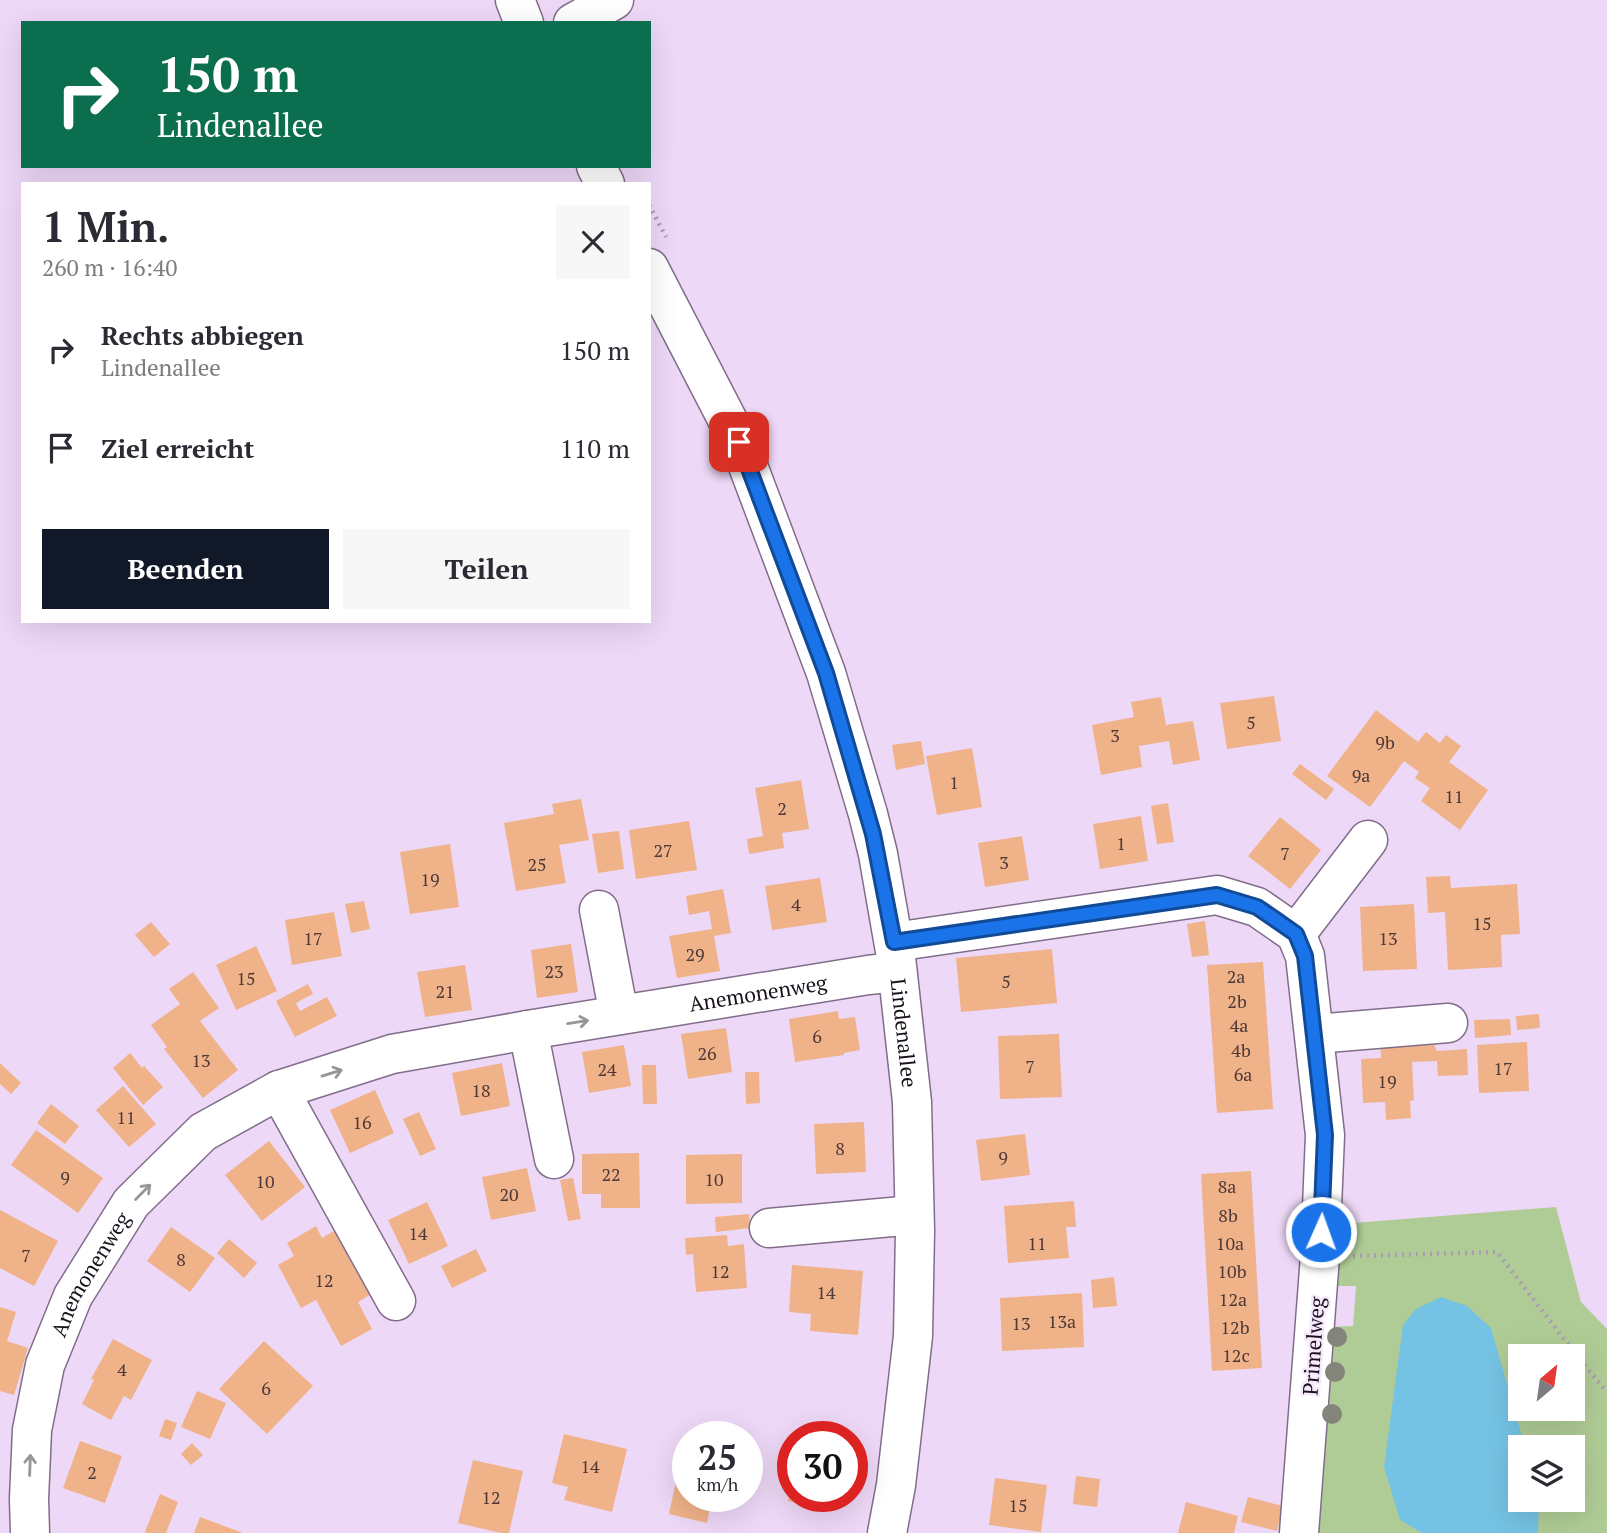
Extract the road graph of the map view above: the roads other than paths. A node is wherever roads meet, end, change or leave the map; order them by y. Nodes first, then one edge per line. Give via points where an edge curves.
1 (515, 0) edge
2 (614, 0) edge
3 (523, 21) edge
4 (577, 21) edge
5 (651, 272) edge
6 (1368, 840) dead end
7 (599, 910) dead end
8 (1296, 934) junction
9 (896, 957) junction
10 (619, 1015) junction
11 (1448, 1023) dead end
12 (527, 1030) junction
13 (1315, 1034) junction
14 (279, 1090) junction
15 (554, 1159) dead end
16 (914, 1214) junction
17 (769, 1228) dead end
18 (396, 1301) dead end
19 (30, 1533) edge
20 (887, 1533) edge
21 (1299, 1533) edge

1 - 3 street
2 - 4 street
5 - 9 street, Lindenallee via 739,442 826,673 878,853
6 - 8 street
7 - 10 street
8 - 9 street via 1257,907 1217,895
8 - 13 street, Primelweg via 1305,956
9 - 10 street, Anemonenweg via 868,975
9 - 16 street, Lindenallee via 912,1102
12 -> 10 street, Anemonenweg
11 - 13 street
14 -> 12 street, Anemonenweg via 392,1054
12 - 15 street
13 - 21 street, Primelweg via 1325,1135
14 - 18 street
19 -> 14 street, Anemonenweg via 32,1430 45,1365 73,1296 131,1203 203,1132
16 - 17 street
16 - 20 street, Lindenallee via 912,1336

